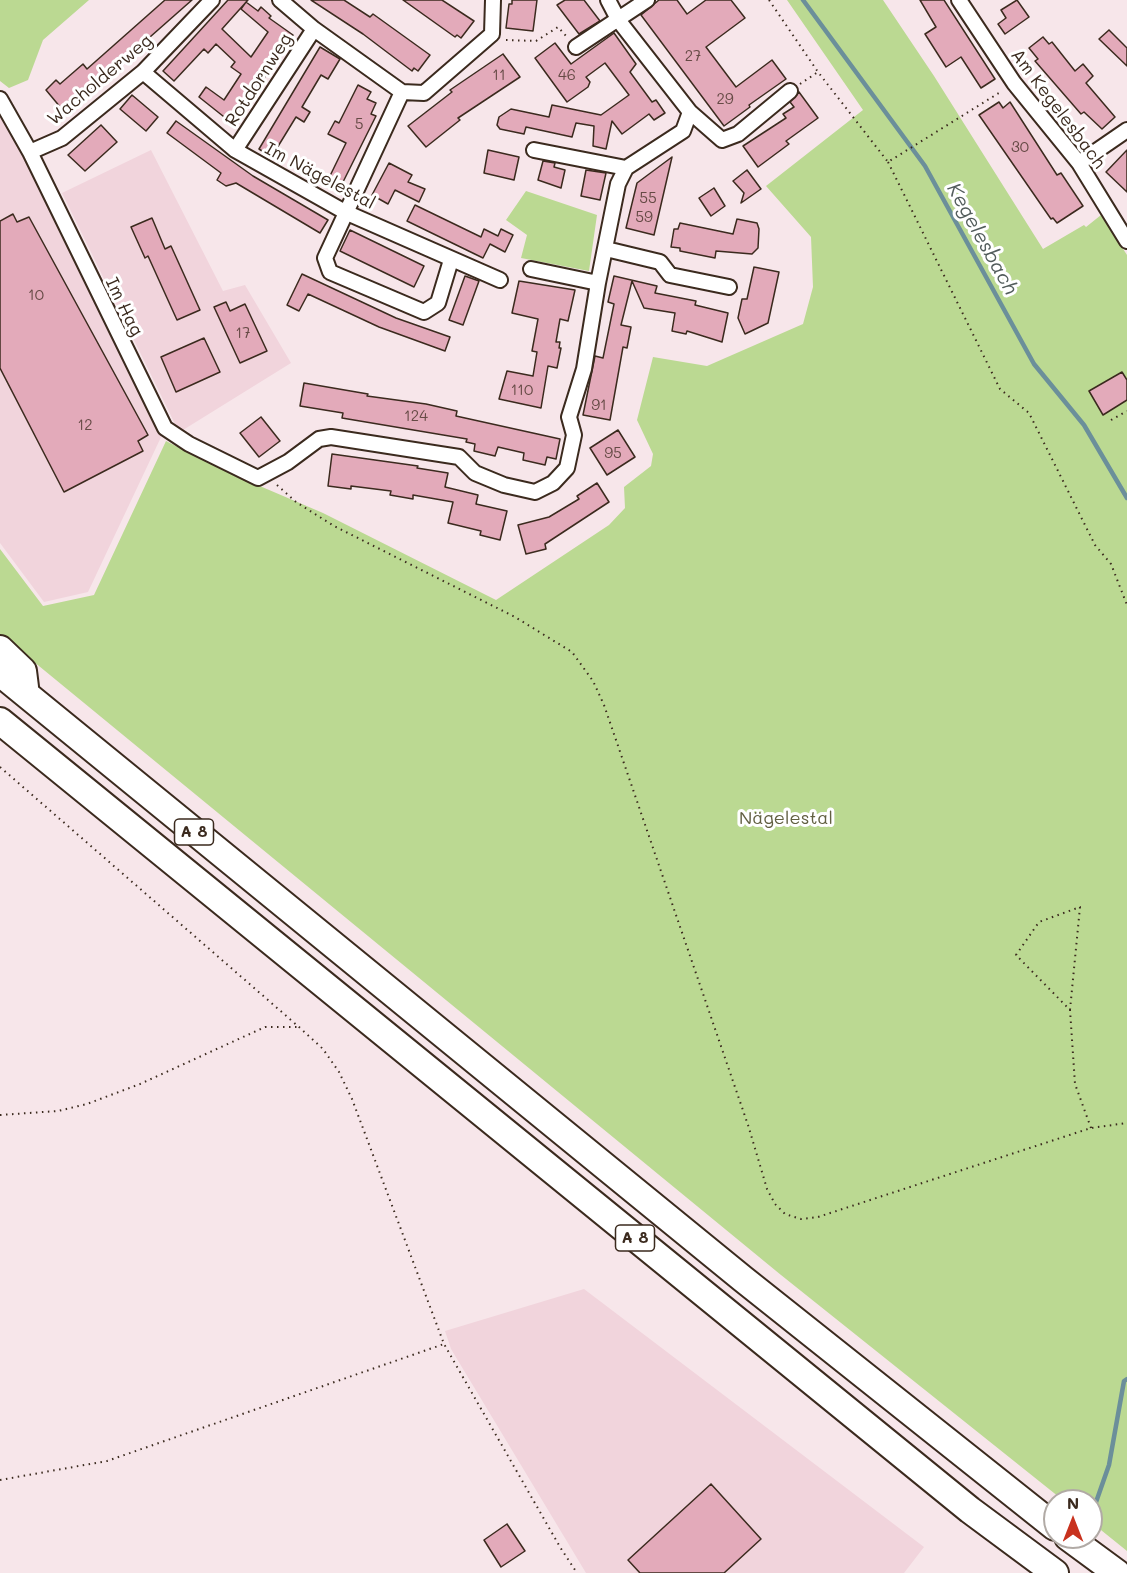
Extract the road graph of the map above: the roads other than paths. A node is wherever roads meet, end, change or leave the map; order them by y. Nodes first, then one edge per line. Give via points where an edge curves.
1 (212, 0) edge
2 (280, 0) edge
3 (494, 0) edge
4 (608, 0) edge
5 (647, 0) edge
6 (959, 0) edge
7 (619, 21) junction
8 (314, 29) junction
9 (576, 47) road end
10 (143, 72) junction
11 (790, 91) road end
12 (402, 92) junction
13 (0, 99) edge
14 (690, 112) junction
15 (1127, 130) edge
16 (235, 150) junction
17 (534, 150) dead end
18 (30, 152) junction
19 (1079, 164) junction
20 (626, 168) junction
21 (345, 212) junction
22 (1127, 241) edge
23 (606, 249) junction
24 (451, 260) junction
25 (531, 269) dead end
26 (500, 280) dead end
27 (598, 283) junction
28 (729, 286) dead end
29 (0, 649) edge
30 (0, 673) edge
31 (26, 694) junction
32 (0, 721) edge
33 (1043, 1517) edge
34 (1084, 1549) edge
35 (1056, 1573) edge
36 (1117, 1573) edge

1 - 10 street, Wacholderweg
2 - 8 street
3 - 12 street via 492,34 424,93
4 - 7 street
5 - 7 street
6 - 19 street, Am Kegelesbach via 1014,83
7 - 9 street
7 - 14 street
8 - 12 street
8 - 16 street, Rotdornweg
10 - 16 street, Im Nägelestal
10 - 18 street, Wacholderweg via 62,138
11 - 14 street via 738,134 722,140
12 - 21 street
13 - 18 street, Im Hag
14 - 20 street via 683,130
15 - 19 street
16 - 21 street, Im Nägelestal
17 - 20 street
18 - 27 street, Im Hag via 165,428 258,478 319,439 331,437 459,457 475,473 504,485 535,492 544,489 567,468 573,435 569,417 584,369
19 - 22 street, Am Kegelesbach
20 - 23 street via 618,184
21 - 24 street, Im Nägelestal
21 - 24 street via 325,258 330,272 424,312 438,303
23 - 27 street
23 - 28 street via 660,262 670,275
24 - 26 street, Im Nägelestal
25 - 27 street
29 - 31 highway via 22,671
30 - 31 highway, A 8
31 - 33 highway, A 8 via 743,1279
32 - 35 highway, A 8 via 970,1509
34 - 36 highway

